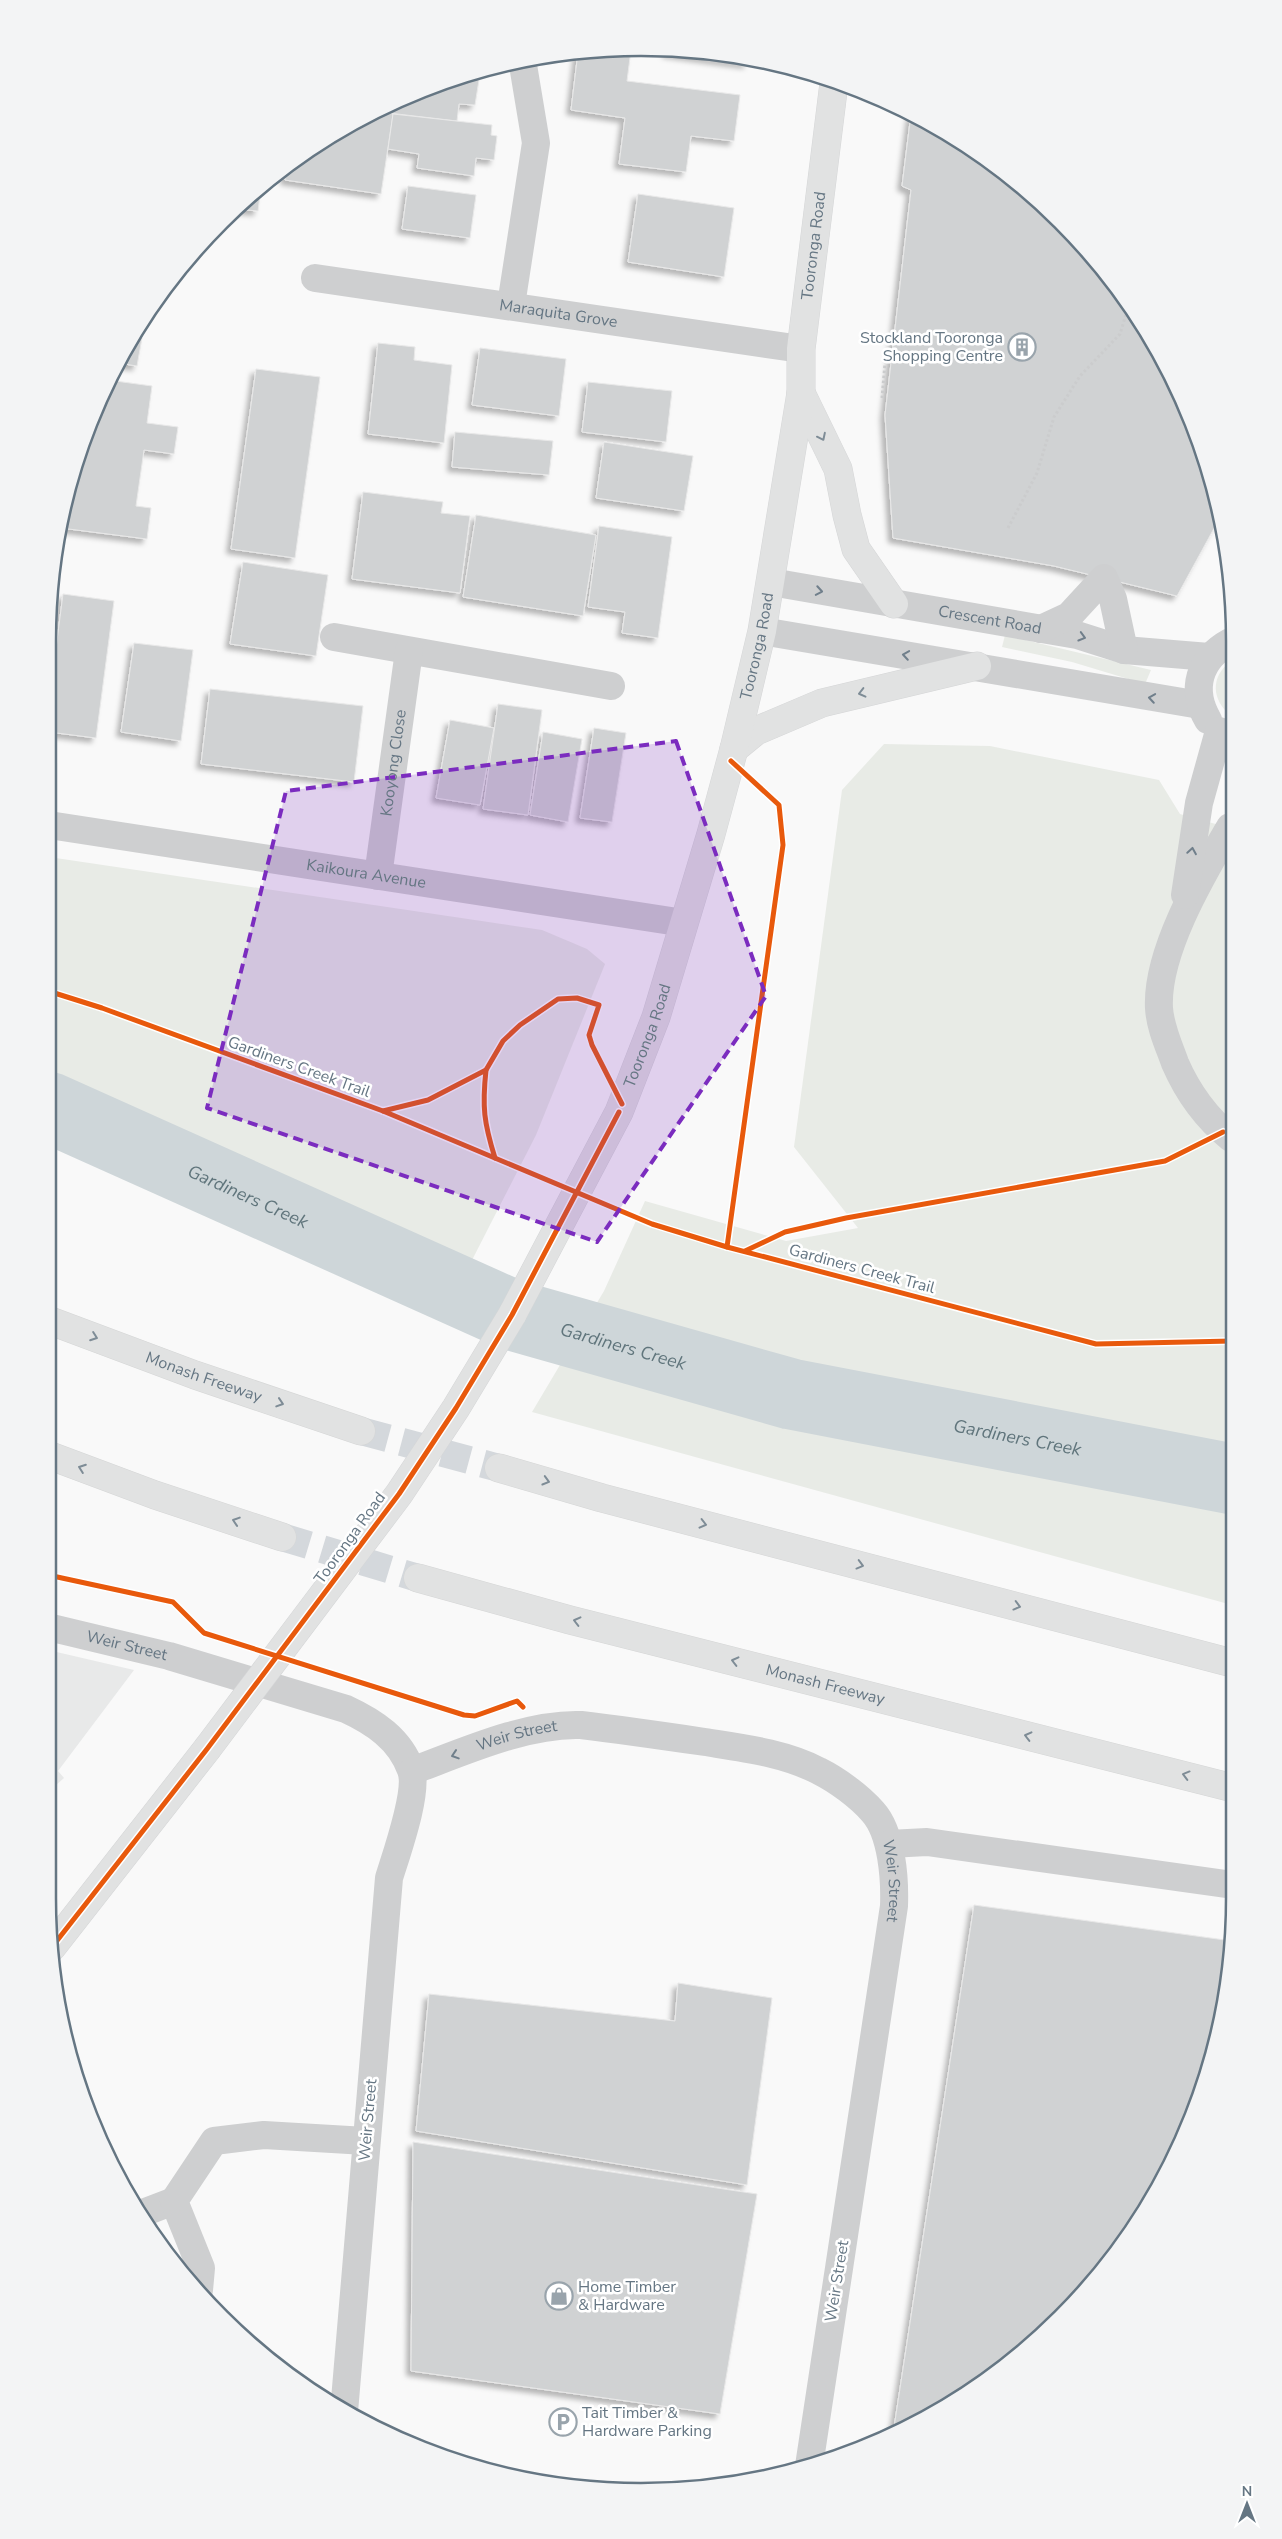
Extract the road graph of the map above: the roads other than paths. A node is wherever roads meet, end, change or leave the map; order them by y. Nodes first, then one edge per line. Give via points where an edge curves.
1 (523, 68) edge
2 (833, 89) edge
3 (315, 278) dead end
4 (511, 305) junction
5 (801, 349) junction
6 (801, 393) junction
7 (770, 582) junction
8 (894, 604) junction
9 (1041, 629) junction
10 (762, 631) junction
11 (334, 637) dead end
12 (1219, 649) edge
13 (1124, 650) junction
14 (408, 651) junction
15 (977, 666) junction
16 (611, 686) dead end
17 (1200, 705) junction
18 (1225, 733) edge
19 (734, 749) junction
20 (56, 826) edge
21 (1226, 834) edge
22 (378, 876) junction
23 (1182, 916) junction
24 (684, 923) junction
25 (1226, 1134) edge
26 (56, 1323) edge
27 (361, 1430) tunnel mouth
28 (56, 1458) edge
29 (499, 1468) tunnel mouth
30 (282, 1537) tunnel mouth
31 (418, 1578) tunnel mouth
32 (56, 1629) edge
33 (1226, 1661) edge
34 (412, 1771) junction
35 (1226, 1786) edge
36 (889, 1844) junction
37 (1226, 1884) edge
38 (58, 1939) edge
39 (366, 2141) junction
40 (174, 2201) junction
41 (148, 2211) edge
42 (200, 2282) edge
43 (345, 2401) edge
44 (810, 2458) edge

1 - 4 street via 536,143
2 - 5 main road, Tooronga Road
3 - 4 street, Maraquita Grove
4 - 5 street, Maraquita Grove
5 - 6 main road, Tooronga Road
6 - 7 main road, Tooronga Road
6 -> 8 main road via 838,469 856,549
7 -> 8 street, Crescent Road
7 - 10 main road, Tooronga Road
8 - 9 street, Crescent Road
9 -> 13 street, Crescent Road via 1077,635
9 - 13 street via 1069,616 1104,578 1113,599
15 -> 10 street
10 - 19 main road, Tooronga Road
11 - 14 street
12 - 13 street, Crescent Road
12 - 17 street via 1198,680
14 - 16 street
14 - 22 street, Kooyong Close
17 -> 15 street
15 -> 19 main road via 822,703 756,731
17 - 18 street via 1208,720
23 -> 18 street via 1199,803
19 - 24 main road, Tooronga Road
20 - 22 street, Kaikoura Avenue
21 - 23 street
22 - 24 street, Kaikoura Avenue
23 - 25 street via 1160,978 1159,1010 1166,1041 1193,1099
24 - 38 main road, Tooronga Road, bridge via 656,1018 619,1112 548,1251 456,1408 399,1494 340,1574
26 -> 27 main road, Monash Freeway via 195,1375
30 -> 28 main road
29 -> 33 main road via 602,1498
35 -> 31 main road, Monash Freeway via 570,1620
32 - 34 street, Weir Street via 169,1656 346,1709 372,1721 392,1740
36 -> 34 street, Weir Street via 874,1813 819,1770 782,1757 736,1747 557,1724
34 - 39 street, Weir Street via 412,1796 389,1878
36 - 37 street via 927,1842
36 - 44 street, Weir Street via 895,1877 894,1906
39 - 40 street via 264,2135 214,2141
39 - 43 street, Weir Street
40 - 41 street
40 - 42 street via 201,2268

